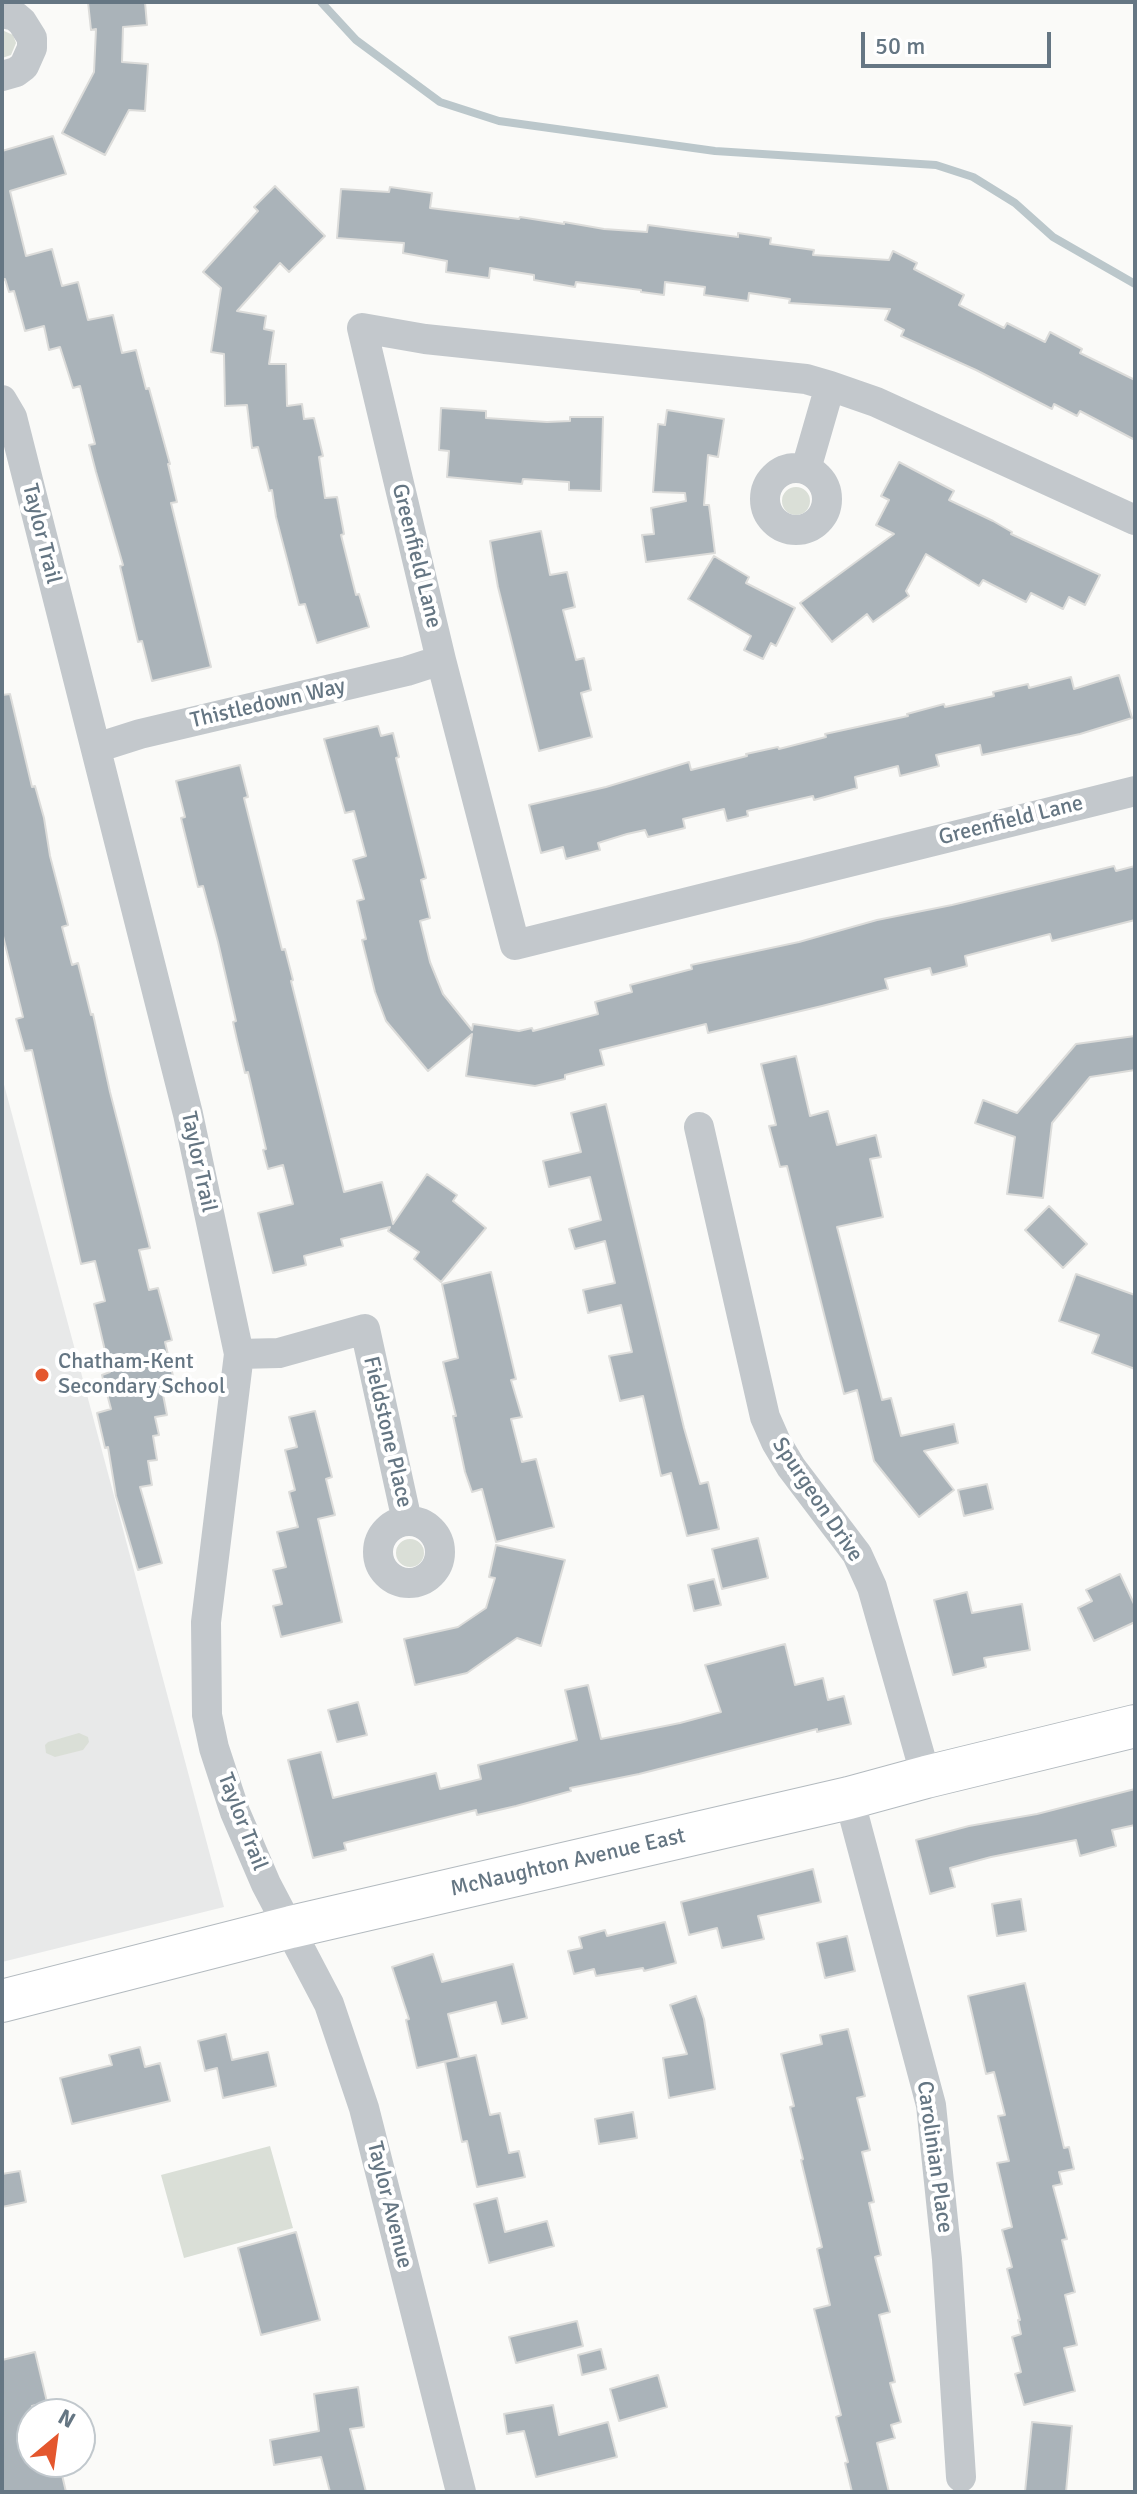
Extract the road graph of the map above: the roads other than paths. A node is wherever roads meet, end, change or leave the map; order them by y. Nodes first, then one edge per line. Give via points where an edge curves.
1 (2, 13) edge
2 (2, 76) edge
3 (830, 386) junction
4 (2, 400) edge
5 (806, 469) dead end
6 (1135, 520) edge
7 (441, 660) junction
8 (96, 748) junction
9 (1135, 791) edge
10 (699, 1127) dead end
11 (239, 1354) junction
12 (407, 1521) dead end
13 (1135, 1726) edge
14 (926, 1777) junction
15 (849, 1798) junction
16 (291, 1927) junction
17 (2, 2001) edge
18 (961, 2477) dead end
19 (461, 2492) edge

1 - 2 street via 22,22 32,48 24,66
3 - 5 street
3 - 6 street, Greenfield Lane
3 - 7 street, Greenfield Lane via 362,328
4 - 8 street, Taylor Trail via 12,417
7 - 8 street, Thistledown Way
7 - 9 street, Greenfield Lane via 515,945
8 - 11 street, Taylor Trail via 188,1114
10 - 14 street, Spurgeon Drive via 765,1417 791,1467 857,1554 872,1587
11 - 12 street, Fieldstone Place via 279,1353 365,1329
11 - 16 street, Taylor Trail via 206,1622 207,1715 235,1812
13 - 14 main road, McNaughton Avenue East
14 - 15 main road, McNaughton Avenue East
15 - 16 main road, McNaughton Avenue East
15 - 18 street, Carolinian Place via 931,2105
16 - 17 main road, McNaughton Avenue East
16 - 19 street, Taylor Avenue via 329,2004 364,2108

